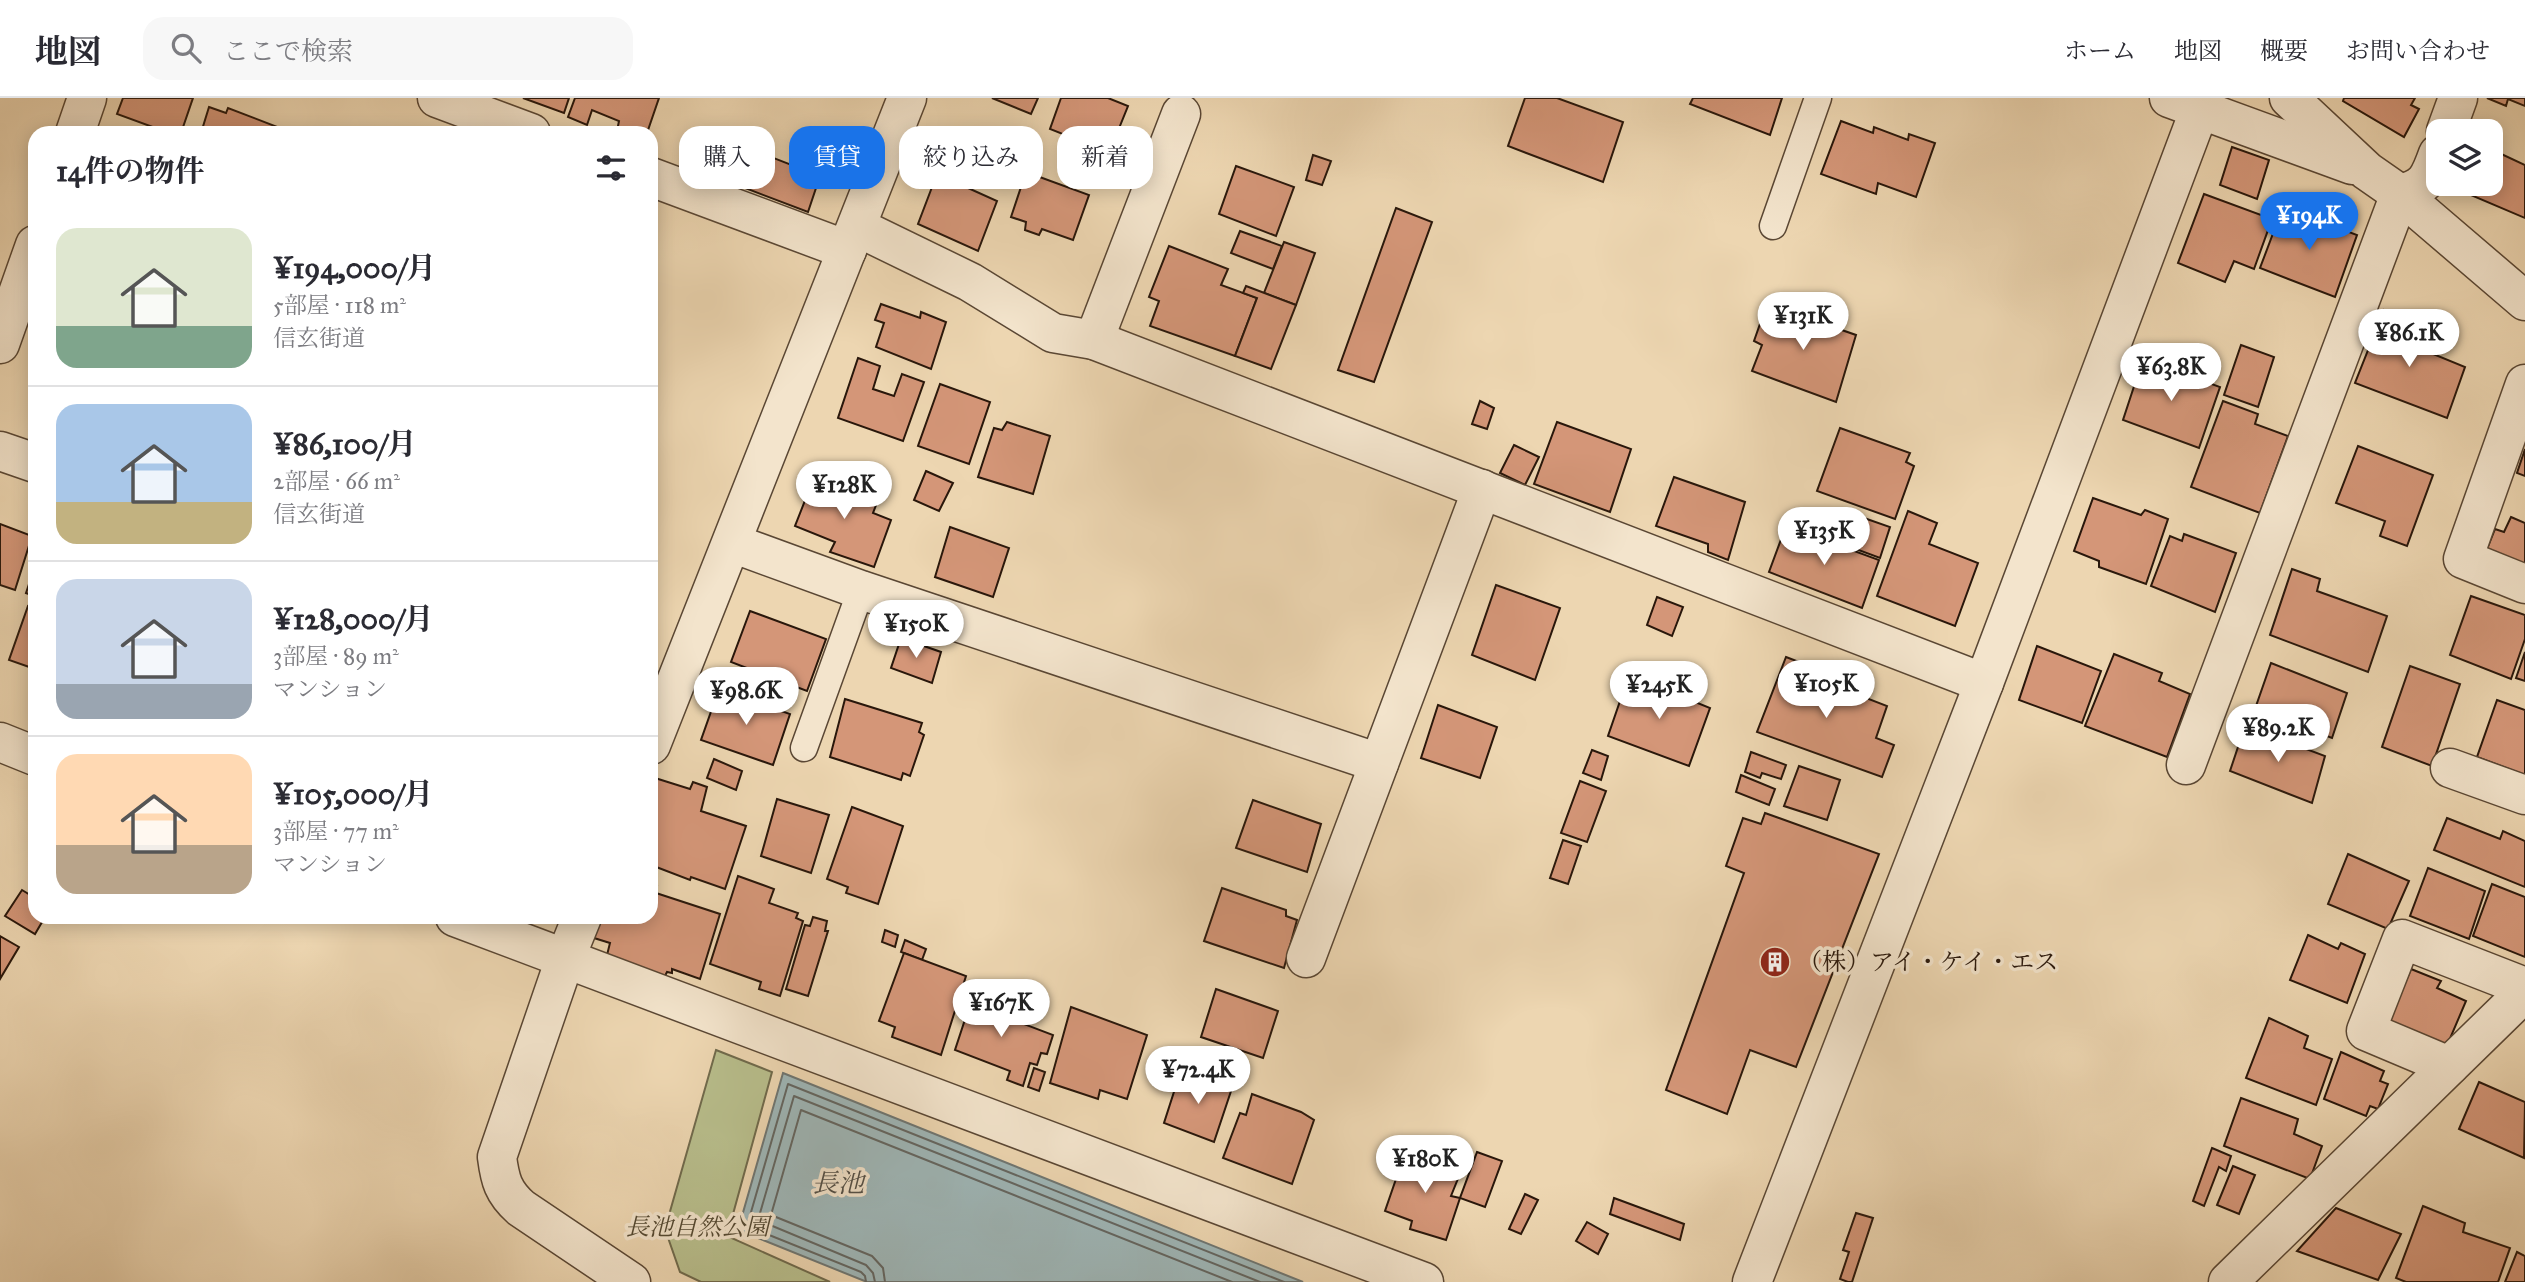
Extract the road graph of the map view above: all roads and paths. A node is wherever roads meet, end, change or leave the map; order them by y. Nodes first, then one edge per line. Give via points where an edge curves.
1 (87, 98) edge
2 (907, 98) edge
3 (1818, 98) edge
4 (2289, 98) edge
5 (2459, 98) edge
6 (2191, 102) edge
7 (448, 112) edge
8 (1181, 114) dead end
9 (2451, 119) edge
10 (77, 126) edge
11 (503, 126) edge
12 (2367, 171) junction
13 (658, 179) edge
14 (2426, 180) edge
15 (2400, 194) junction
16 (1773, 226) dead end
17 (852, 238) junction
18 (28, 274) edge
19 (2525, 301) edge
20 (16, 325) edge
21 (1094, 340) junction
22 (2525, 384) edge
23 (0, 450) edge
24 (28, 460) edge
25 (1482, 489) junction
26 (732, 543) junction
27 (2525, 584) edge
28 (860, 590) junction
29 (1984, 683) junction
30 (658, 728) edge
31 (804, 748) dead end
32 (1379, 763) junction
33 (2186, 765) dead end
34 (2450, 768) dead end
35 (2525, 795) edge
36 (473, 924) edge
37 (579, 924) edge
38 (1306, 958) dead end
39 (565, 959) junction
40 (2524, 995) edge
41 (2449, 1066) junction
42 (631, 1282) edge
43 (1424, 1282) edge
44 (1752, 1282) edge
45 (2228, 1282) edge

1 - 10 street
2 - 17 street
3 - 16 lane
4 - 12 street
5 - 9 street
6 - 12 street
6 - 29 street
7 - 11 street
8 - 21 street
12 - 15 street
13 - 17 street
14 - 15 street via 2418,189
15 - 19 street
15 - 33 street
17 - 21 street via 970,282 1053,334
17 - 26 street
18 - 20 street
21 - 25 street
22 - 27 street via 2463,559
23 - 24 street
25 - 29 street
25 - 32 street
26 - 28 street
26 - 30 street
28 - 31 lane
28 - 32 street
29 - 44 street
32 - 38 street
34 - 35 street
36 - 39 street
37 - 39 street
39 - 42 street via 497,1157 500,1180 522,1208
39 - 43 street
40 - 41 street
40 - 41 street via 2402,939 2367,1031
41 - 45 street

